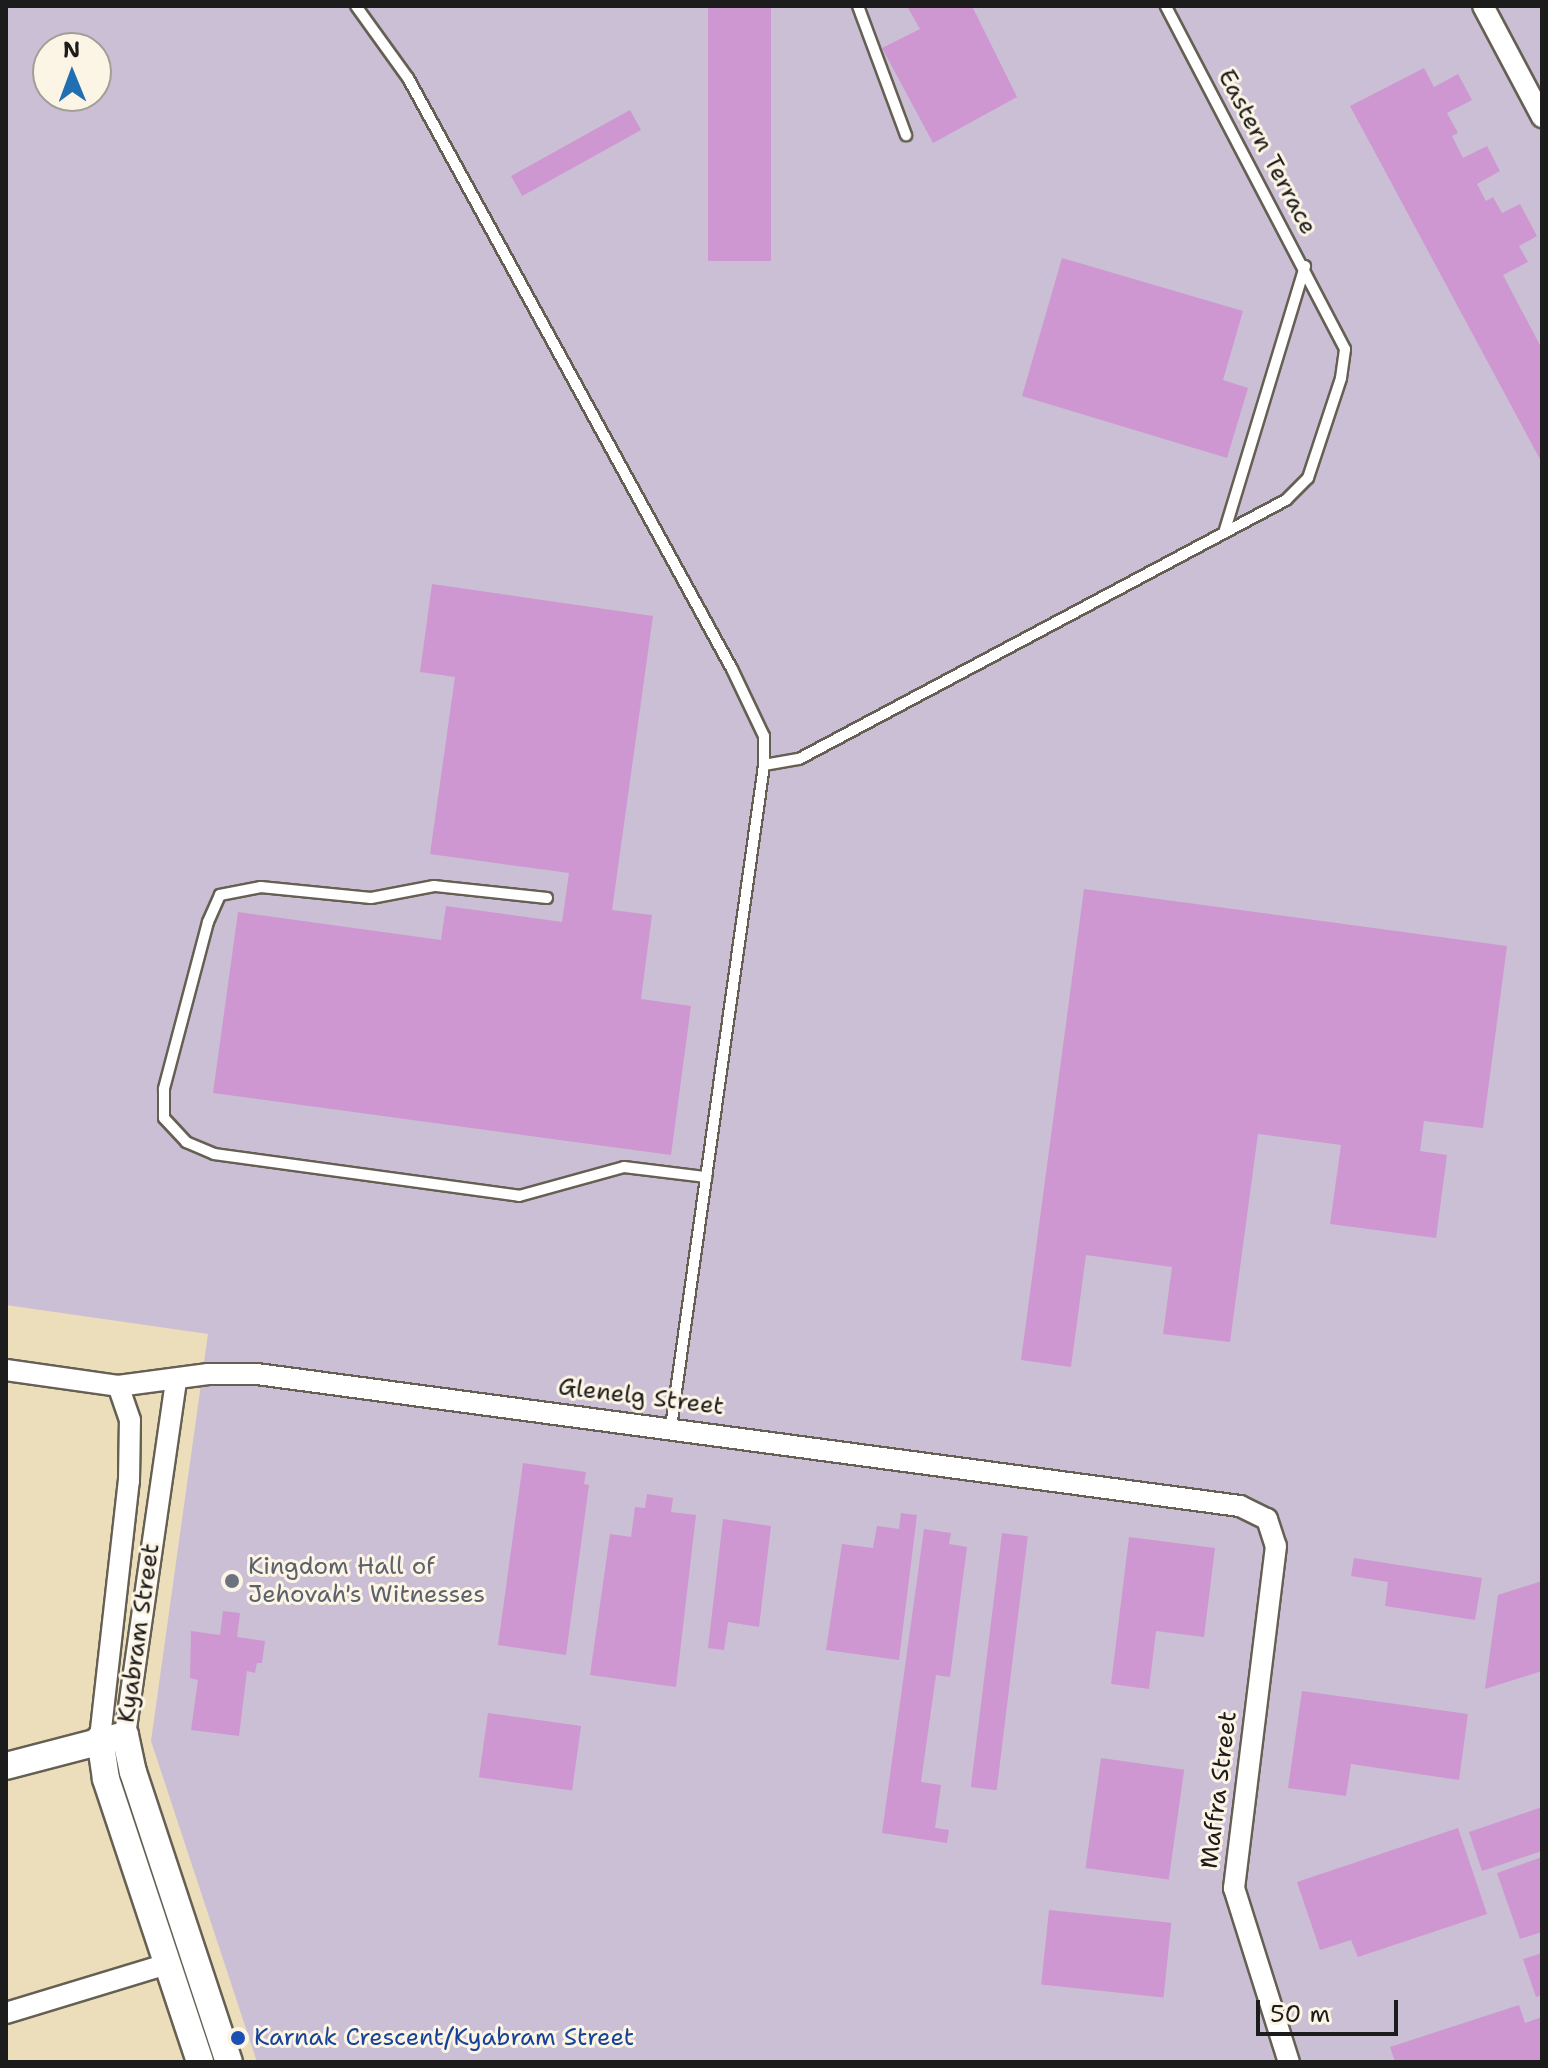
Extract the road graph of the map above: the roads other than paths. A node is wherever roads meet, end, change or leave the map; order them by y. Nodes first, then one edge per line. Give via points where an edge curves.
1 (356, 6) edge
2 (858, 6) edge
3 (1166, 6) edge
4 (1483, 6) edge
5 (1542, 117) edge
6 (906, 135) dead end
7 (1305, 266) junction
8 (1224, 533) junction
9 (764, 765) junction
10 (547, 898) dead end
11 (706, 1177) junction
12 (6, 1370) edge
13 (176, 1382) junction
14 (118, 1386) junction
15 (671, 1427) junction
16 (1267, 1519) joint
17 (113, 1736) junction
18 (6, 1766) edge
19 (167, 1964) junction
20 (6, 2013) edge
21 (200, 2062) edge
22 (229, 2062) edge
23 (1289, 2062) edge

1 - 9 lane via 408,78 758,718
2 - 6 lane
3 - 7 lane, Eastern Terrace
4 - 5 street
7 - 8 lane
7 - 8 lane, Eastern Terrace via 1332,317 1344,362 1308,478 1286,500
8 - 9 lane, Eastern Terrace via 799,759
9 - 11 lane
10 - 11 lane via 434,886 371,898 261,887 220,895 208,922 164,1089 164,1118 186,1142 214,1154 519,1196 624,1167
11 - 15 lane
12 - 14 street, Glenelg Street
13 - 14 street, Glenelg Street
13 - 15 street, Glenelg Street via 208,1374 257,1374
13 - 17 street, Kyabram Street
14 - 17 street, Kyabram Street via 130,1420
15 - 16 street, Glenelg Street via 1240,1506
16 - 23 street, Maffra Street via 1276,1546 1234,1888
17 - 18 street
17 - 19 street, Kyabram Street via 106,1779
17 - 22 street, Kyabram Street via 133,1772
19 - 20 street
19 - 21 street, Kyabram Street

